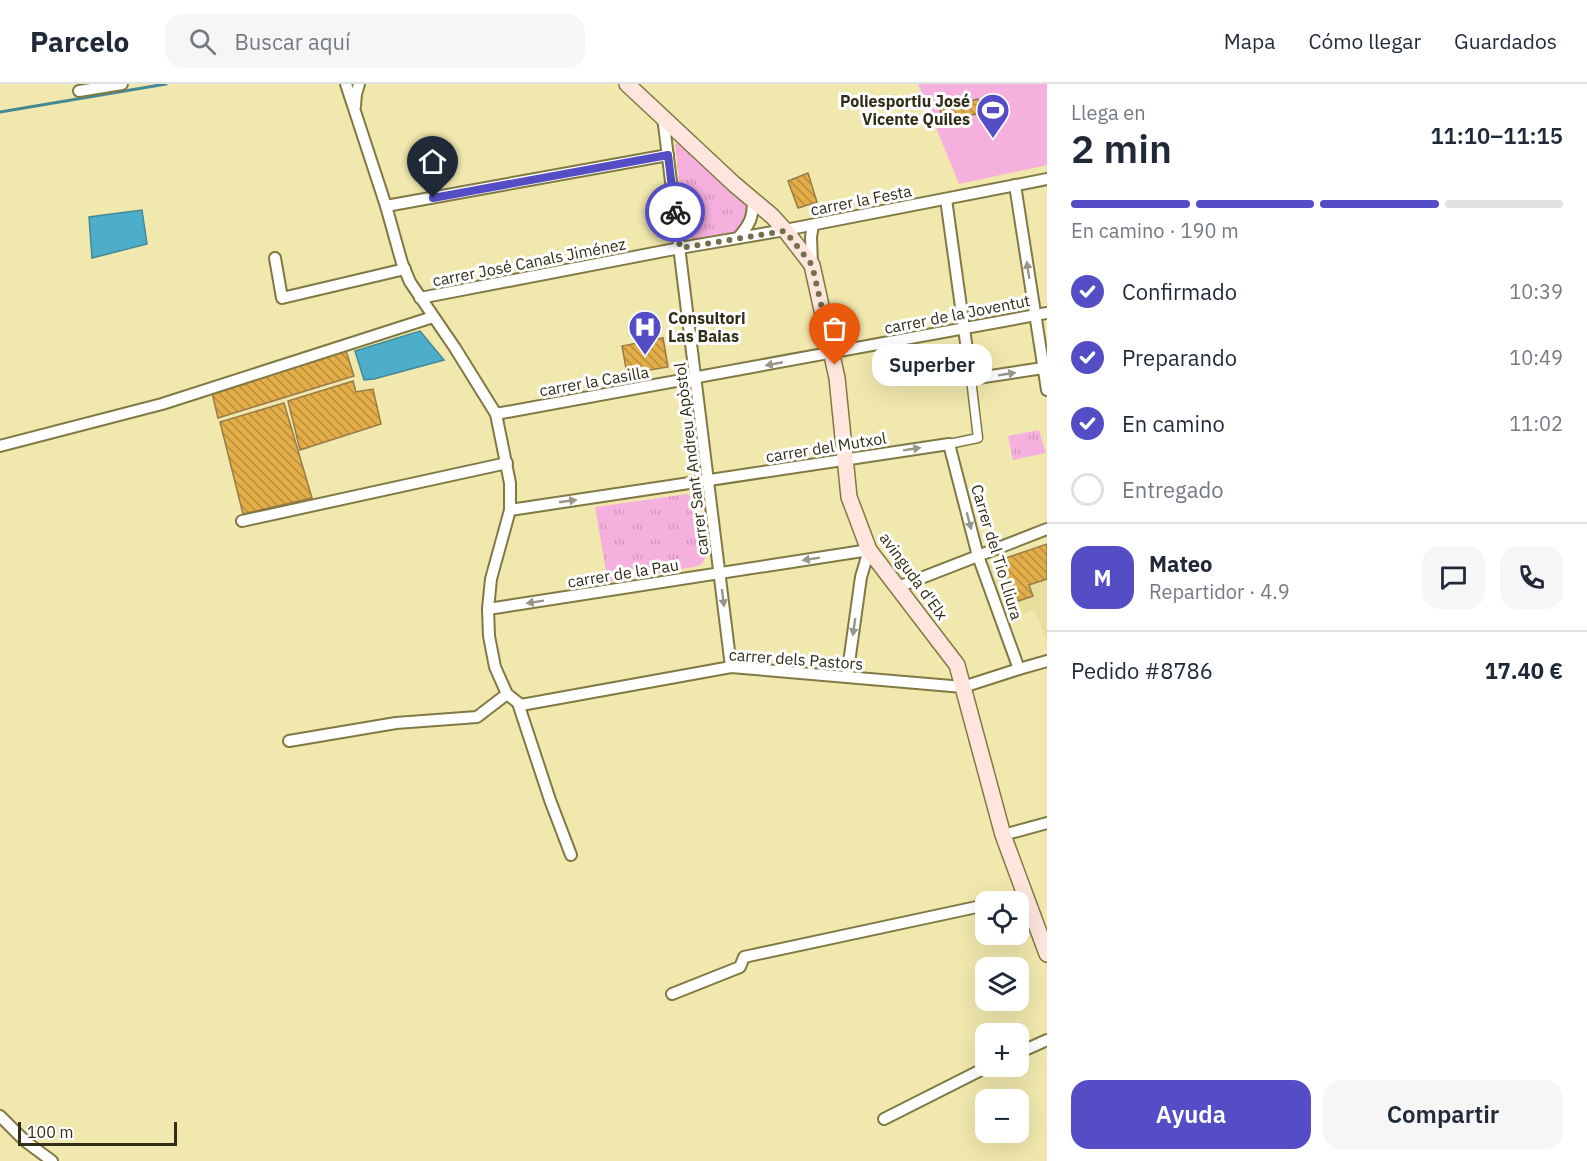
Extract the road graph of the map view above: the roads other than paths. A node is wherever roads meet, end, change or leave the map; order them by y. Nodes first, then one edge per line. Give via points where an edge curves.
1 (122, 84) edge
2 (346, 84) edge
3 (359, 84) edge
4 (627, 84) edge
5 (79, 92) dead end
6 (355, 112) junction
7 (663, 116) junction
8 (668, 155) junction
9 (1047, 178) edge
10 (1016, 185) junction
11 (946, 199) junction
12 (753, 200) junction
13 (386, 206) junction
14 (813, 225) junction
15 (785, 231) junction
16 (738, 238) junction
17 (680, 248) junction
18 (275, 258) dead end
19 (812, 265) junction
20 (405, 269) junction
21 (420, 298) junction
22 (1047, 313) edge
23 (1035, 315) junction
24 (433, 317) junction
25 (965, 328) junction
26 (832, 353) junction
27 (1043, 368) junction
28 (696, 378) junction
29 (971, 379) junction
30 (1047, 390) edge
31 (496, 414) junction
32 (949, 444) junction
33 (0, 446) edge
34 (845, 459) junction
35 (507, 463) junction
36 (708, 480) junction
37 (510, 510) junction
38 (242, 521) dead end
39 (1047, 529) edge
40 (869, 550) junction
41 (978, 556) junction
42 (720, 573) junction
43 (898, 587) junction
44 (488, 609) junction
45 (1047, 661) edge
46 (731, 667) junction
47 (1019, 669) junction
48 (847, 677) junction
49 (963, 687) junction
50 (507, 694) junction
51 (520, 704) junction
52 (289, 741) dead end
53 (1047, 823) edge
54 (1003, 835) junction
55 (571, 855) dead end
56 (1022, 891) edge
57 (975, 907) edge
58 (1029, 909) edge
59 (1047, 954) edge
60 (672, 994) dead end
61 (1047, 1040) edge
62 (1029, 1048) edge
63 (975, 1073) edge
64 (0, 1116) edge
65 (885, 1119) dead end
66 (52, 1161) edge

1 - 5 street
2 - 6 street
3 - 6 street
4 - 7 main road, avinguda d'Elx
6 - 13 street
7 - 8 street, carrer Sant Andreu Apòstol
7 - 12 main road, avinguda d'Elx
8 - 13 street
8 - 17 street, carrer Sant Andreu Apòstol
9 - 10 street, carrer la Festa
10 - 11 street, carrer la Festa
23 -> 10 street
11 - 14 street, carrer la Festa
11 - 25 street
12 - 15 main road, avinguda d'Elx
12 - 16 street via 753,214
13 - 20 street
14 - 15 street, carrer la Festa
14 - 19 street
15 - 16 street, carrer la Festa
15 - 19 main road, avinguda d'Elx
16 - 17 street, carrer la Festa
17 - 21 street, carrer José Canals Jiménez
17 - 28 street, carrer Sant Andreu Apòstol
18 - 20 street via 282,298
19 - 26 main road, avinguda d'Elx
20 - 21 street
21 - 24 street
22 - 23 street, carrer de la Joventut
23 - 25 street, carrer de la Joventut
23 - 27 street
24 - 31 street
24 - 33 street via 162,404
25 - 26 street, carrer de la Joventut
25 - 29 street
26 -> 28 street, carrer de la Joventut
26 - 34 main road, avinguda d'Elx
29 -> 27 street
27 - 30 street
28 - 31 street, carrer la Casilla
28 - 36 street, carrer Sant Andreu Apòstol
29 - 32 street via 978,438
31 - 35 street
34 -> 32 street, carrer del Mutxol
32 -> 41 street, Carrer del Tio Lliura
34 - 36 street, carrer del Mutxol
34 - 40 main road, avinguda d'Elx via 849,497
35 - 37 street
35 - 38 street
37 -> 36 street, carrer del Mutxol
36 - 42 street, carrer Sant Andreu Apòstol
37 - 44 street via 491,579
39 - 41 street
40 -> 42 street, carrer de la Pau
40 - 43 main road, avinguda d'Elx
40 -> 48 street via 861,577
41 - 43 street
41 - 47 street, Carrer del Tio Lliura
42 -> 44 street, carrer de la Pau
42 -> 46 street, carrer Sant Andreu Apòstol
43 - 49 main road, avinguda d'Elx via 957,665
44 - 50 street via 495,667
45 - 47 street
46 - 48 street, carrer dels Pastors
46 - 51 street, carrer dels Pastors
47 - 49 street
48 - 49 street, carrer dels Pastors
49 - 54 main road, avinguda d'Elx
50 - 51 street
50 - 52 street via 477,717 396,723
51 - 55 street
53 - 54 street
54 - 56 main road, avinguda d'Elx
57 - 60 street via 744,957 740,967
58 - 59 main road, avinguda d'Elx
61 - 62 street
63 - 65 street
64 - 66 street

